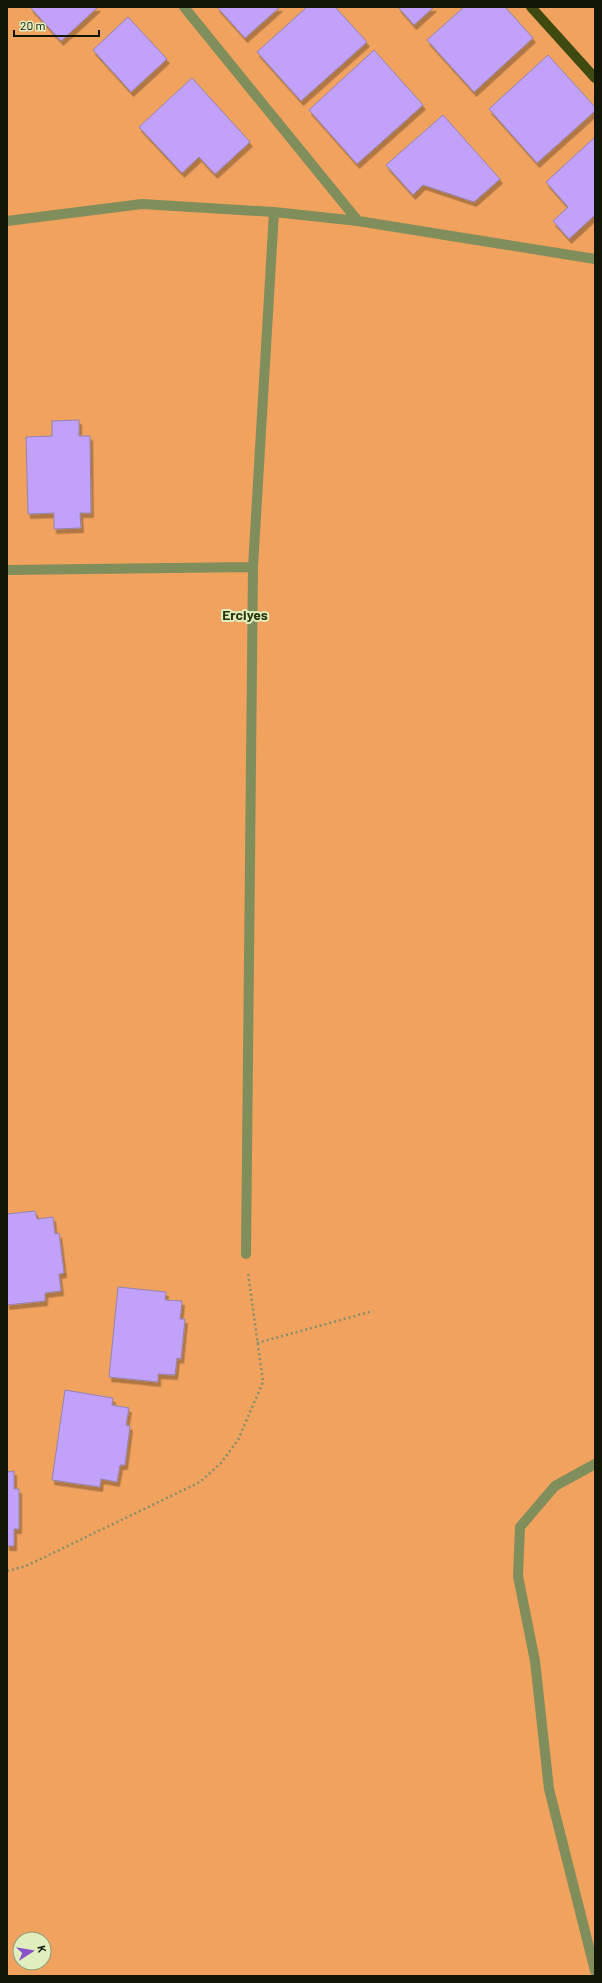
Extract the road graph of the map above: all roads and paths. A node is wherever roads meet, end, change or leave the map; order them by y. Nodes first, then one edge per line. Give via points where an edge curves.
1 (184, 7) edge
2 (531, 7) edge
3 (595, 78) edge
4 (274, 212) junction
5 (7, 221) edge
6 (358, 221) junction
7 (595, 259) edge
8 (253, 567) junction
9 (7, 570) edge
10 (246, 1254) joint
11 (373, 1311) dead end
12 (257, 1343) junction
13 (595, 1464) edge
14 (7, 1571) edge
15 (595, 1971) edge

1 - 6 street
2 - 3 main road
4 - 5 street via 142,204
4 - 6 street
4 - 8 street
6 - 7 street
8 - 9 street
8 - 10 street
10 - 12 path
11 - 12 path
12 - 14 path via 263,1382 238,1440 222,1464 193,1486 26,1566
13 - 15 street via 555,1486 520,1527 518,1576 535,1661 549,1789

